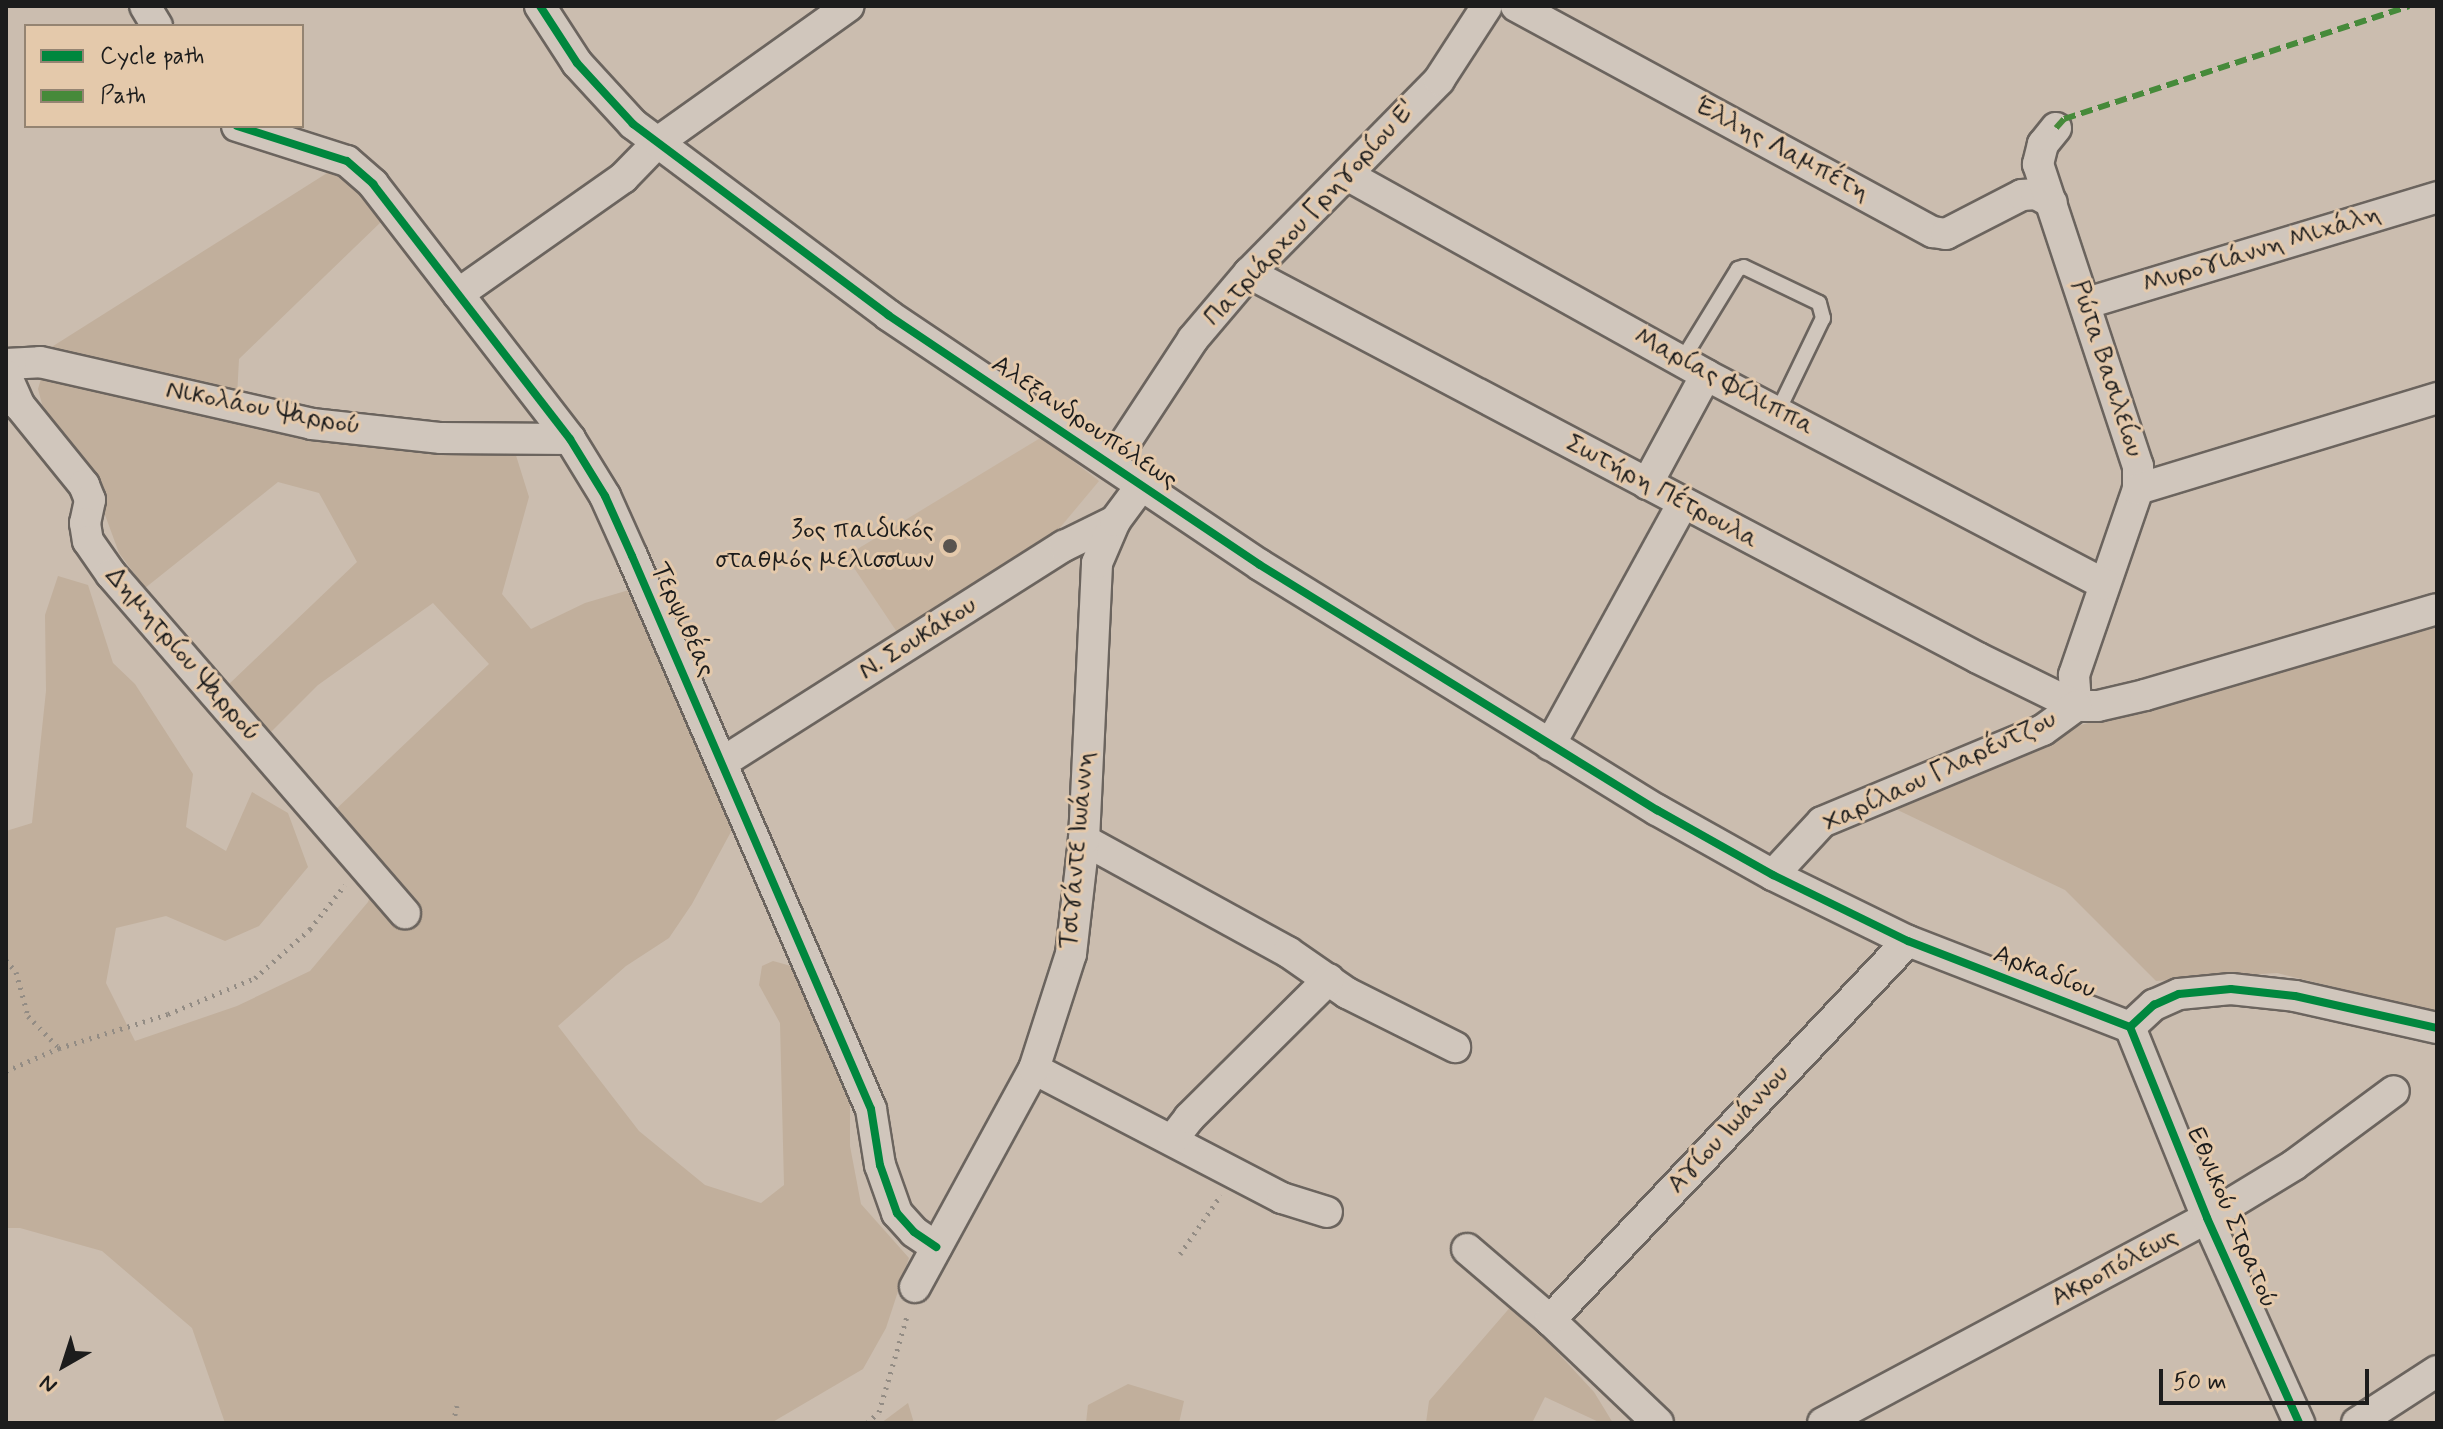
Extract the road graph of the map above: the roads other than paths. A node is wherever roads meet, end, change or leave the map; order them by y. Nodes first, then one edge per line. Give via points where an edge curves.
1 (145, 6) edge
2 (540, 6) edge
3 (849, 6) edge
4 (1487, 6) edge
5 (1516, 6) edge
6 (156, 24) edge
7 (243, 128) edge
8 (2056, 128) dead end
9 (658, 142) junction
10 (1347, 175) junction
11 (2437, 197) edge
12 (2052, 203) junction
13 (1249, 273) junction
14 (458, 294) junction
15 (2087, 303) junction
16 (6, 364) edge
17 (1693, 369) junction
18 (6, 375) edge
19 (2437, 398) edge
20 (1778, 411) junction
21 (570, 439) junction
22 (1111, 464) junction
23 (1647, 484) junction
24 (1141, 486) junction
25 (2138, 489) junction
26 (1683, 503) junction
27 (1115, 521) junction
28 (2104, 584) junction
29 (2437, 609) edge
30 (2076, 706) junction
31 (1550, 745) junction
32 (723, 762) junction
33 (1657, 810) joint
34 (1084, 840) junction
35 (1773, 875) junction
36 (405, 913) dead end
37 (1908, 941) junction
38 (1329, 979) junction
39 (2130, 1027) junction
40 (2437, 1028) edge
41 (1455, 1047) dead end
42 (1034, 1069) junction
43 (2394, 1091) dead end
44 (1172, 1140) junction
45 (1327, 1212) dead end
46 (2207, 1218) junction
47 (936, 1247) junction
48 (1467, 1249) dead end
49 (915, 1287) road end
50 (1550, 1320) junction
51 (2437, 1371) edge
52 (1658, 1423) edge
53 (1823, 1423) edge
54 (2299, 1423) edge
55 (2357, 1423) edge

1 - 6 street
2 - 9 street, Αλεξανδρουπόλεως via 603,94
3 - 9 street
4 - 10 street, Πατριάρχου Γρηγορίου Ε' via 1439,80
5 - 12 street, Έλλης Λαμπέτη via 1933,232 1946,234 2022,195 2036,194
7 - 14 street, Τερψιθέας via 347,161 373,184
8 - 12 street, Ρώτα Βασιλείου via 2043,144 2038,164
9 - 14 street via 623,178
9 - 22 street, Αλεξανδρουπόλεως via 888,315
10 - 13 street, Πατριάρχου Γρηγορίου Ε'
10 - 17 street, Μαρίας Φίλιππα
11 - 15 street, Μυρογιάννη Μιχάλη
12 - 15 street, Ρώτα Βασιλείου
13 - 22 street, Πατριάρχου Γρηγορίου Ε' via 1193,339
13 - 23 street, Σωτήρη Πέτρουλα
14 - 21 street, Τερψιθέας
15 - 25 street, Ρώτα Βασιλείου via 2138,466
16 - 21 street, Νικολάου Ψαρρού via 40,362 312,424 441,438
17 - 20 street, Μαρίας Φίλιππα
17 - 20 lane via 1738,269 1744,267 1819,303 1823,318
17 - 23 street
18 - 36 street, Δημητρίου Ψαρρού via 20,406 84,485 90,500 88,541 111,574
19 - 25 street
20 - 28 street, Μαρίας Φίλιππα
21 - 32 street, Τερψιθέας via 605,496
22 - 24 street, Αλεξανδρουπόλεως
23 - 26 street, Σωτήρη Πέτρουλα
24 - 27 street, Τσιγάντε Ιωάννη
24 - 31 street, Αλεξανδρουπόλεως
25 - 28 street, Ρώτα Βασιλείου
26 - 30 street, Σωτήρη Πέτρουλα
26 - 31 street
27 - 32 street, Ν. Σουκάκου via 1064,546
27 - 34 street, Τσιγάντε Ιωάννη via 1097,563
28 - 30 street, Ρώτα Βασιλείου via 2074,675
29 - 30 street via 2145,695
30 - 35 street, Χαρίλαου Γλαρέντζου via 2043,730 1822,822
31 - 33 street, Αλεξανδρουπόλεως
32 - 47 street, Τερψιθέας via 871,1109 880,1165 897,1213
33 - 35 street, Αρκαδίου
34 - 38 street
34 - 42 street, Τσιγάντε Ιωάννη via 1071,954
35 - 37 street, Αρκαδίου
37 - 39 street, Αρκαδίου
37 - 50 street, Αγίου Ιωάννου
38 - 41 street
38 - 44 street
39 - 40 street via 2154,1005 2179,994 2231,989 2295,996
39 - 46 street, Εθνικού Στρατού
42 - 44 street
42 - 47 street, Τσιγάντε Ιωάννη
43 - 46 street, Ακροπόλεως via 2294,1165
44 - 45 street via 1282,1198
46 - 53 street, Ακροπόλεως
46 - 54 street, Εθνικού Στρατού
47 - 49 street, Τσιγάντε Ιωάννη
48 - 50 street
50 - 52 street
51 - 55 street

